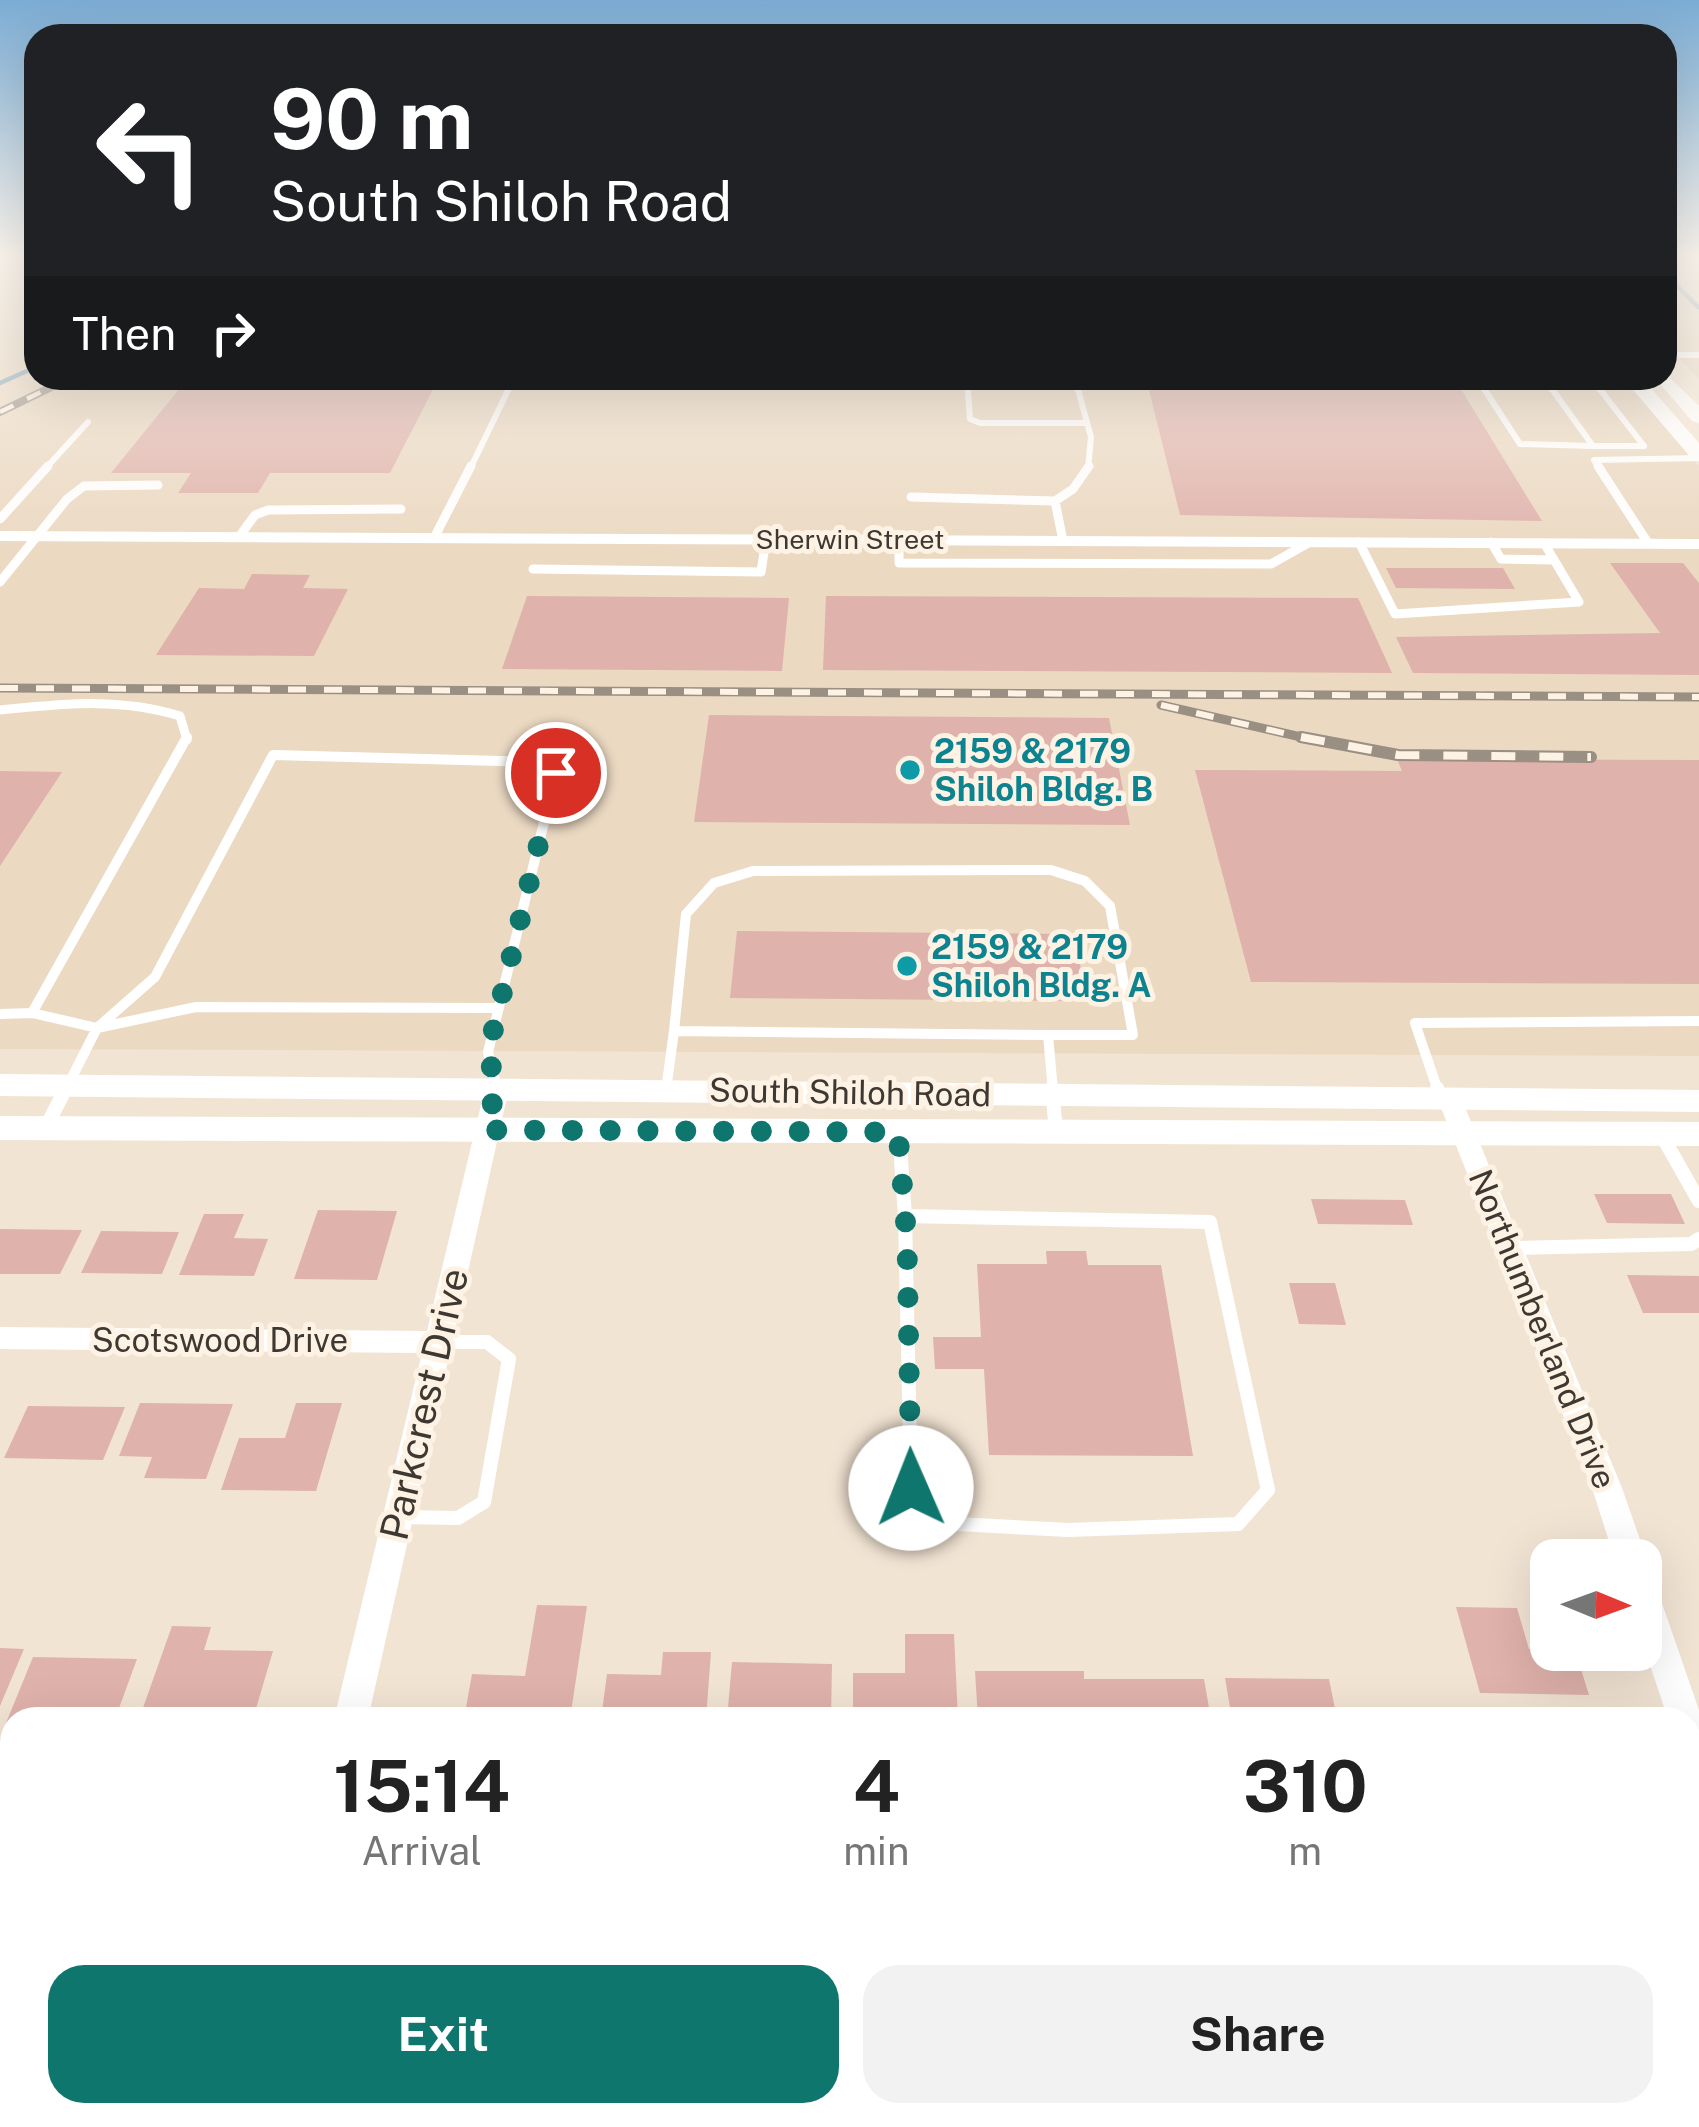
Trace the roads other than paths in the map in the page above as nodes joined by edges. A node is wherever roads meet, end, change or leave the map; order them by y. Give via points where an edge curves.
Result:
1 (509, 390) edge
2 (969, 390) edge
3 (1078, 390) edge
4 (1485, 390) edge
5 (1553, 390) edge
6 (1600, 390) edge
7 (1642, 390) edge
8 (1675, 390) edge
9 (1699, 417) edge
10 (88, 422) dead end
11 (1086, 423) junction
12 (1593, 446) junction
13 (1699, 456) edge
14 (158, 485) dead end
15 (911, 497) dead end
16 (1054, 501) junction
17 (401, 509) dead end
18 (1, 518) edge
19 (0, 536) edge
20 (38, 536) junction
21 (239, 537) junction
22 (434, 538) junction
23 (766, 539) junction
24 (899, 540) junction
25 (1064, 541) junction
26 (1310, 542) junction
27 (1359, 542) junction
28 (1491, 542) junction
29 (1544, 543) junction
30 (1648, 543) junction
31 (1696, 548) edge
32 (1554, 560) junction
33 (533, 569) dead end
34 (0, 581) edge
35 (0, 710) edge
36 (499, 1007) junction
37 (32, 1013) junction
38 (0, 1014) edge
39 (1699, 1021) edge
40 (98, 1028) junction
41 (674, 1031) junction
42 (1048, 1034) junction
43 (0, 1085) edge
44 (67, 1085) junction
45 (496, 1088) junction
46 (666, 1090) junction
47 (1051, 1094) junction
48 (1446, 1100) junction
49 (1699, 1101) edge
50 (0, 1128) edge
51 (45, 1128) junction
52 (486, 1130) junction
53 (898, 1132) junction
54 (1056, 1133) junction
55 (1464, 1134) junction
56 (1661, 1134) junction
57 (1699, 1134) edge
58 (1699, 1201) edge
59 (905, 1216) junction
60 (1699, 1239) edge
61 (1510, 1248) junction
62 (0, 1338) edge
63 (440, 1342) junction
64 (398, 1517) junction
65 (1623, 1539) edge
66 (1662, 1651) edge
67 (354, 1707) edge
68 (1681, 1707) edge

1 - 22 lane
2 - 11 lane via 970,418 980,423
3 - 11 lane
4 - 12 lane via 1520,444
5 - 12 lane
6 - 12 lane via 1644,446
7 - 13 main road
8 - 9 main road
10 - 18 lane
11 - 16 lane via 1095,458 1083,484
13 - 30 lane via 1594,460
14 - 20 lane via 84,486
15 - 16 lane
16 - 25 lane
17 - 21 lane via 268,509
19 - 20 street, Sherwin Street
20 - 21 street, Sherwin Street
20 - 34 lane
21 - 22 street, Sherwin Street
22 - 23 street, Sherwin Street
23 - 24 street, Sherwin Street
23 - 33 lane via 760,572
24 - 25 street, Sherwin Street
24 - 26 lane via 898,563 1270,564
25 - 26 street, Sherwin Street
26 - 27 street, Sherwin Street
27 - 28 street, Sherwin Street
27 - 32 lane via 1395,614 1580,602
28 - 29 street, Sherwin Street
28 - 32 lane via 1501,560
29 - 30 street, Sherwin Street
29 - 32 lane
30 - 31 street, Sherwin Street
35 - 37 lane via 154,706 180,716 188,729
36 - 40 lane via 196,1007
36 - 40 lane via 552,767 273,755 155,977
36 - 45 lane via 488,1052
37 - 38 lane
37 - 40 lane
39 - 48 lane via 1415,1023
40 - 44 lane
41 - 42 lane
41 - 42 lane via 686,914 714,883 753,871 1051,870 1084,881 1110,906 1133,1036
41 - 46 lane
42 - 47 lane
43 - 44 main road, South Shiloh Road
44 - 45 main road, South Shiloh Road
44 - 51 lane
45 - 46 main road, South Shiloh Road
45 - 52 street, Parkcrest Drive
46 - 47 main road, South Shiloh Road
47 - 48 main road, South Shiloh Road
47 - 54 lane
48 - 49 main road, South Shiloh Road
48 - 55 street, Northumberland Drive
50 - 51 main road, South Shiloh Road
51 - 52 main road, South Shiloh Road
52 - 53 main road, South Shiloh Road
52 - 63 street, Parkcrest Drive
53 - 54 main road, South Shiloh Road
53 - 59 lane
54 - 55 main road, South Shiloh Road
55 - 56 main road, South Shiloh Road
55 - 61 street, Northumberland Drive
56 - 57 main road, South Shiloh Road
56 - 58 lane
59 - 59 lane via 911,1488 938,1523 1068,1530 1238,1524 1268,1490 1210,1222
60 - 61 lane
61 - 65 street, Northumberland Drive
62 - 63 street, Scotswood Drive
63 - 64 street, Parkcrest Drive
63 - 64 lane via 489,1341 508,1359 484,1502 462,1517
64 - 67 street, Parkcrest Drive
66 - 68 street

